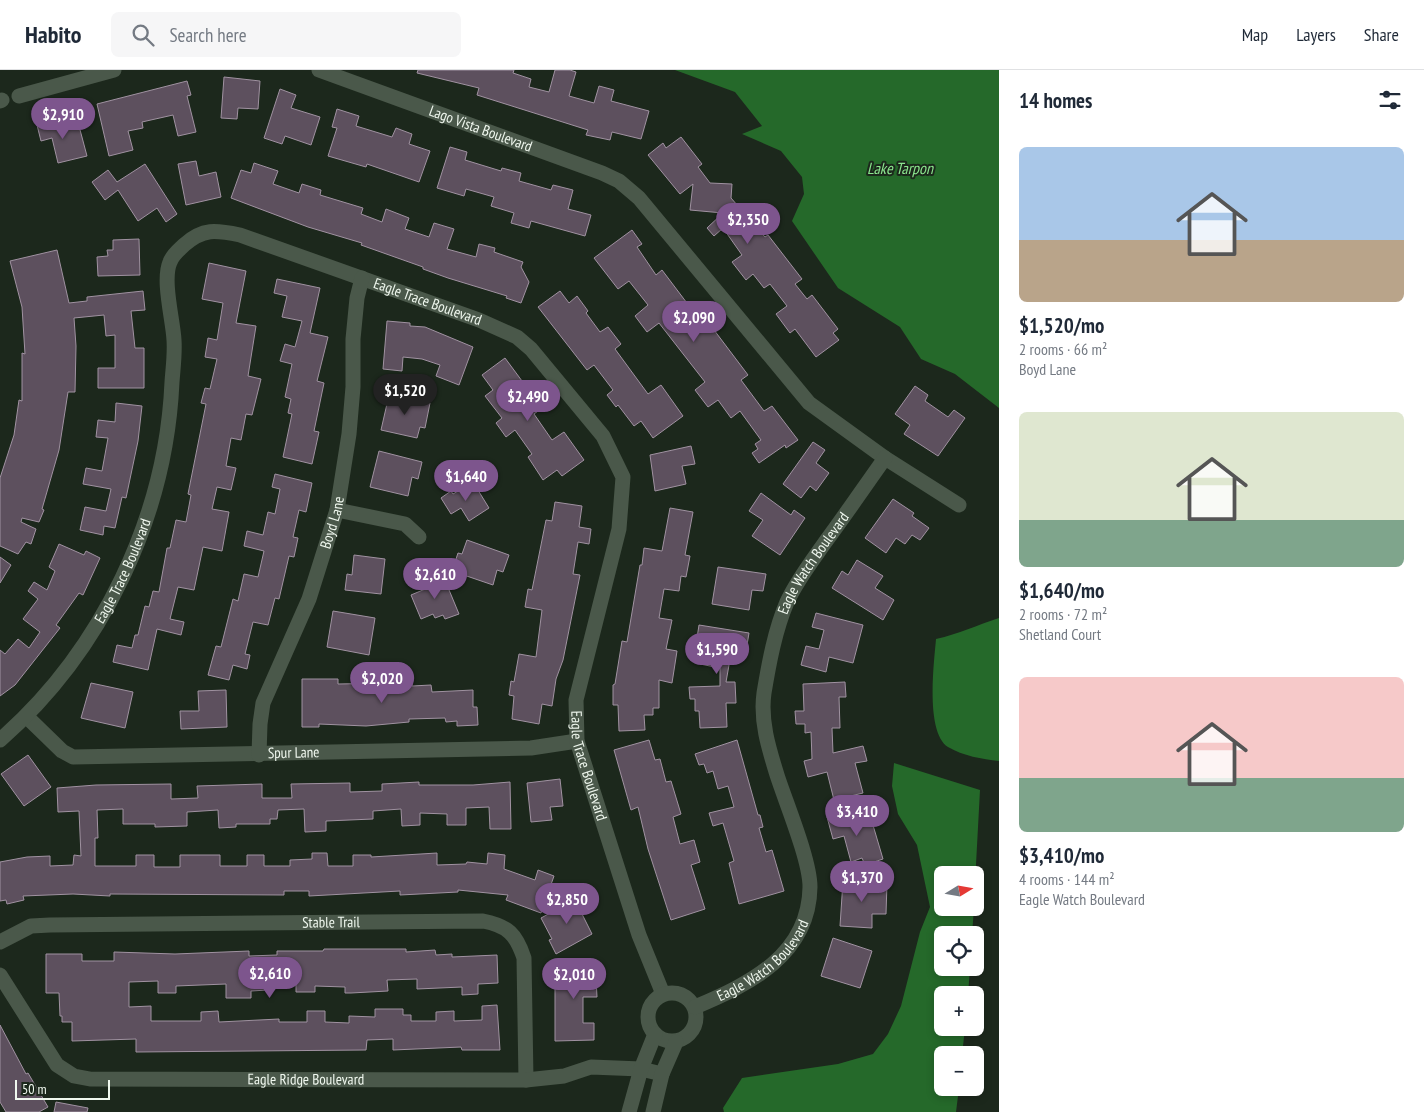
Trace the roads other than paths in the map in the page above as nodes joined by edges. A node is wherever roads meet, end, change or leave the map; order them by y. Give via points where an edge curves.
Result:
1 (114, 70) edge
2 (319, 70) edge
3 (19, 96) dead end
4 (362, 278) junction
5 (885, 458) junction
6 (959, 505) dead end
7 (337, 510) junction
8 (419, 537) dead end
9 (27, 717) junction
10 (0, 740) edge
11 (577, 741) junction
12 (259, 755) junction
13 (0, 942) edge
14 (0, 975) edge
15 (664, 994) junction
16 (695, 1008) junction
17 (654, 1034) junction
18 (676, 1042) junction
19 (641, 1069) junction
20 (662, 1074) junction
21 (526, 1080) junction
22 (629, 1112) edge
23 (653, 1112) edge

1 - 3 street
2 - 5 street, Lago Vista Boulevard via 619,181 639,198 809,403
4 - 7 street, Boyd Lane via 354,330 349,434
4 - 9 street, Eagle Trace Boulevard via 225,232 196,235 173,255 167,270 174,342 171,412 163,467 132,556 103,616
4 - 11 street, Eagle Trace Boulevard via 517,337 603,436 614,456 623,477 624,492 619,528 576,700
5 - 6 street
5 - 16 street, Eagle Watch Boulevard via 801,576 788,600 779,624 764,695 763,723 806,864 810,886 806,914 796,939 778,960 755,977
7 - 8 street via 405,524
7 - 12 street, Boyd Lane via 309,599 263,703
9 - 10 street, Eagle Trace Boulevard
9 - 12 street, Spur Lane via 62,751 74,757
11 - 12 street, Spur Lane via 532,748
11 - 15 street, Eagle Trace Boulevard via 639,935
13 - 21 street, Stable Trail via 31,926 50,925 473,921 502,925 518,940 524,958
14 - 21 street, Eagle Ridge Boulevard via 58,1065 74,1076 90,1080
15 - 16 street via 678,993 691,1001
15 - 17 street via 648,1012
16 - 18 street via 694,1029
17 - 18 street
17 - 19 street
18 - 20 street
19 - 20 street, Eagle Ridge Boulevard
19 - 21 street, Eagle Ridge Boulevard via 591,1067 564,1076
19 - 22 street
20 - 23 street

